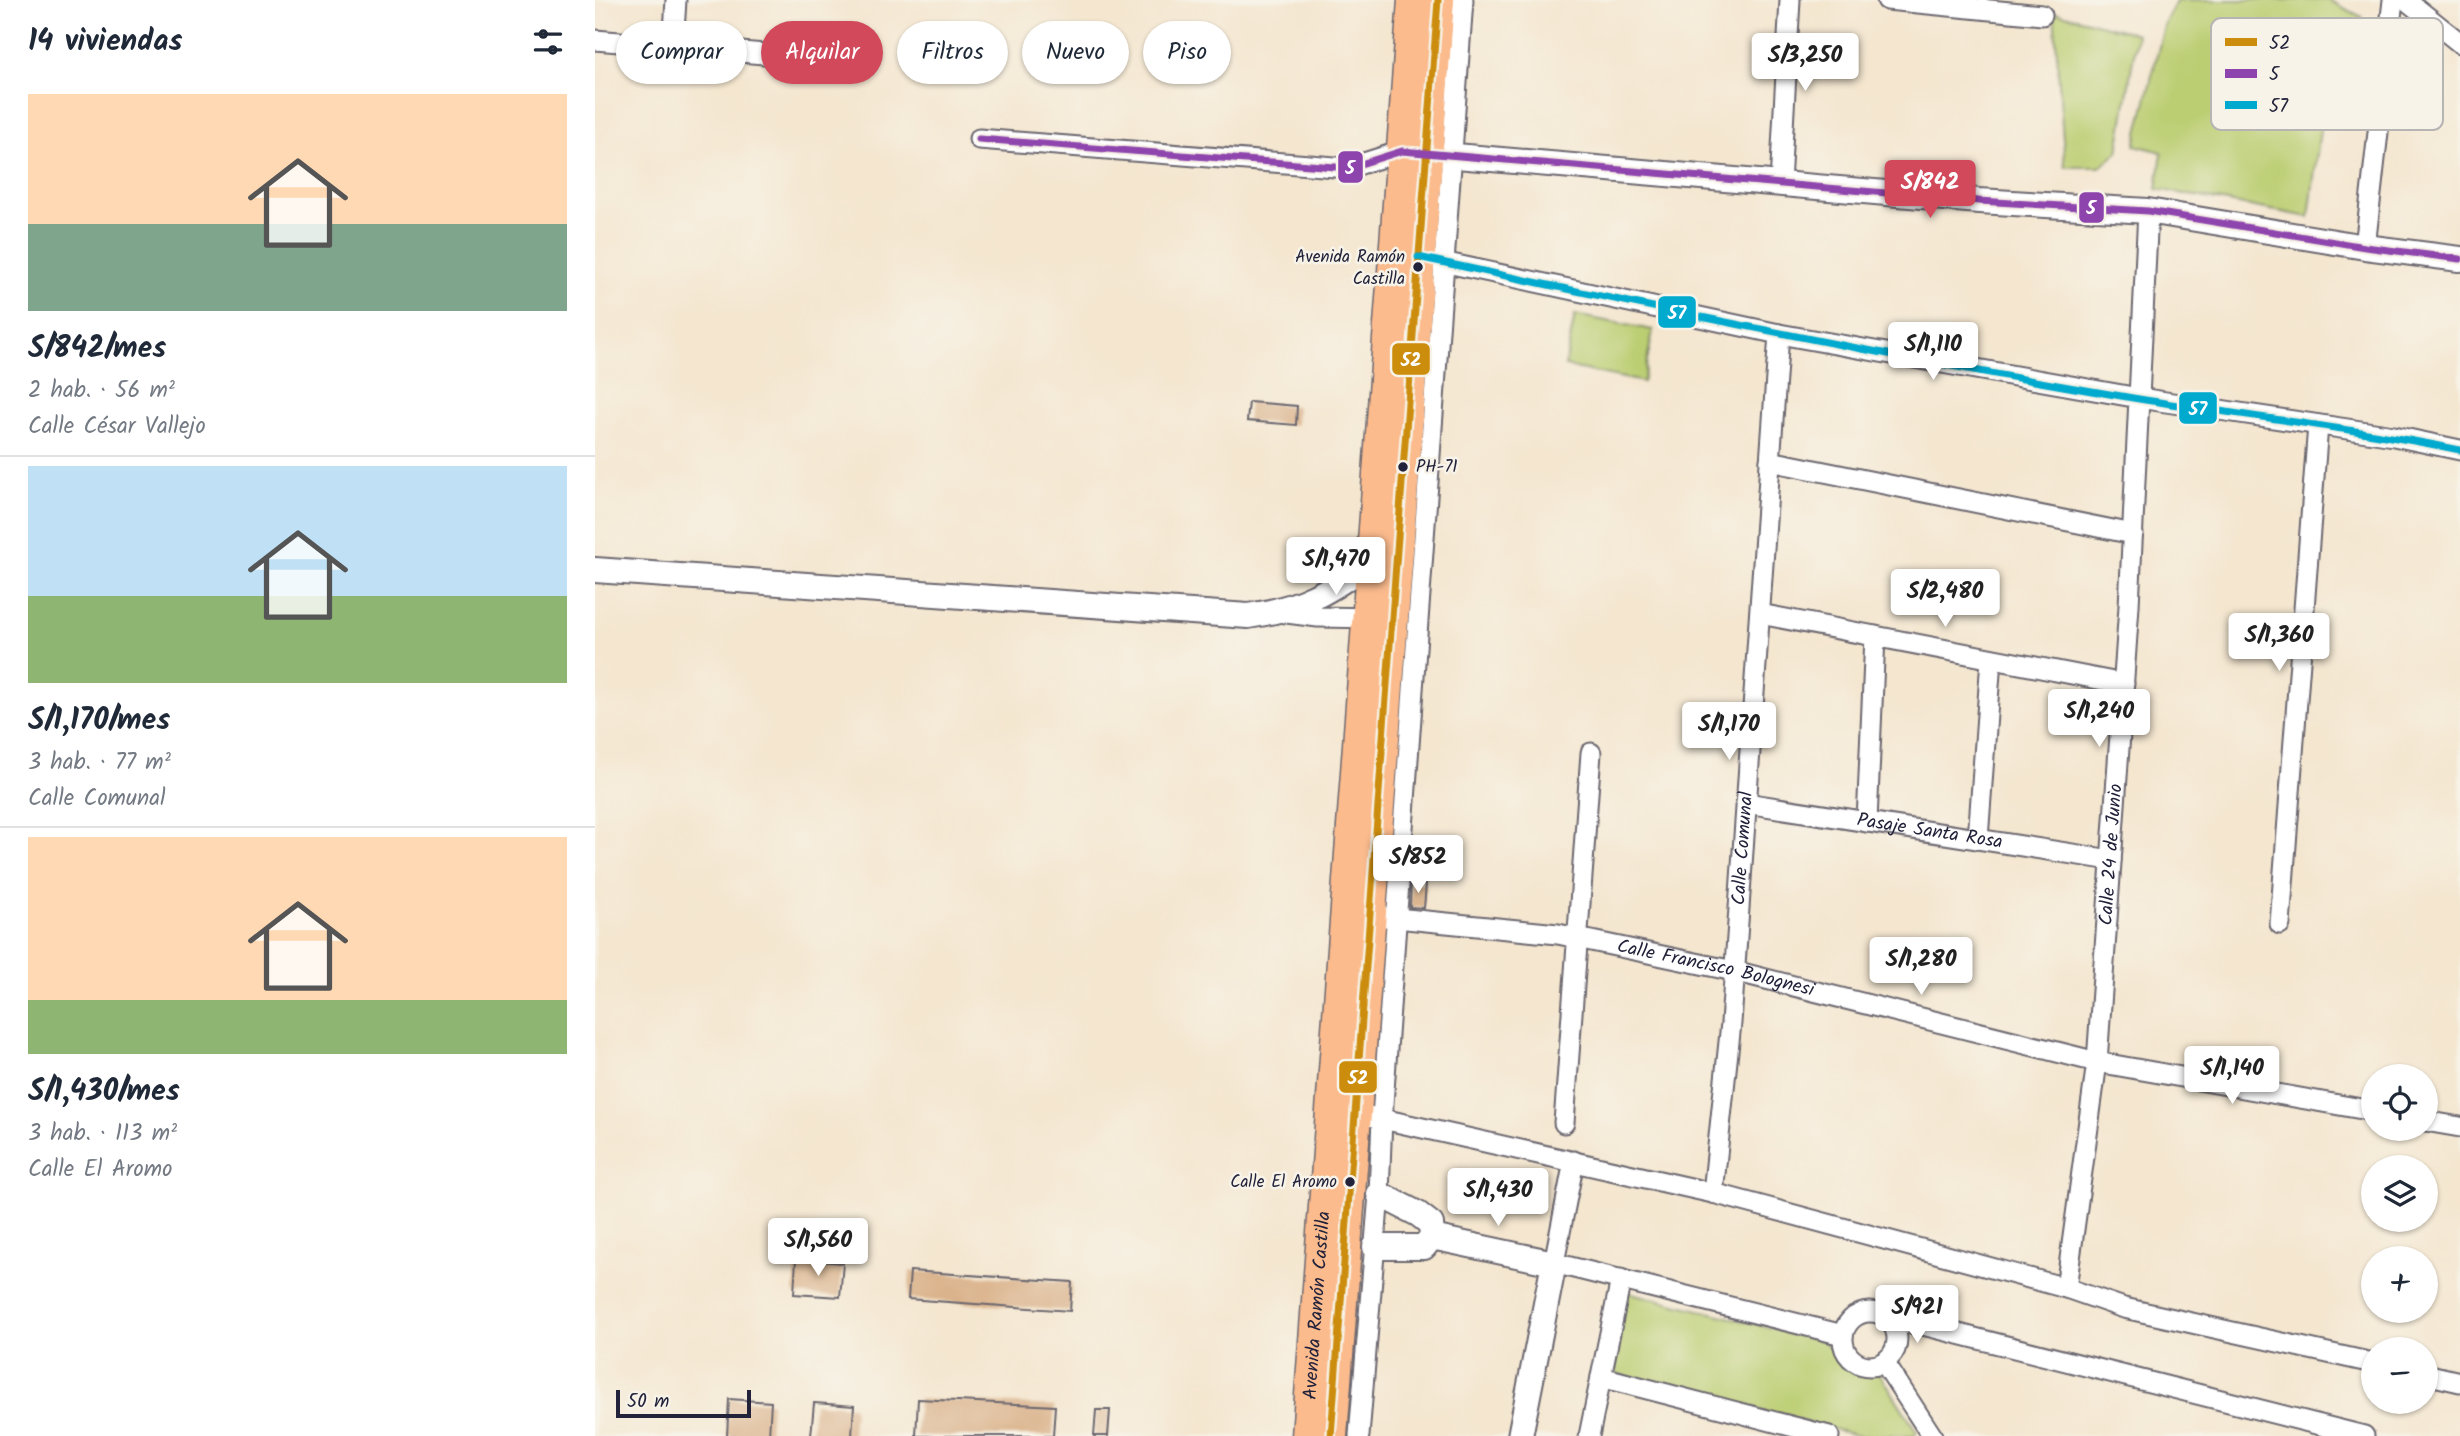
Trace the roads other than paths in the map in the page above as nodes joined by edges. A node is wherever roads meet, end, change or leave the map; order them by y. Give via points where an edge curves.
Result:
1 (676, 0) edge
2 (1414, 0) edge
3 (1438, 0) edge
4 (1463, 0) edge
5 (1790, 0) edge
6 (1887, 0) edge
7 (2393, 0) edge
8 (2406, 0) edge
9 (2042, 15) dead end
10 (2391, 18) edge
11 (2429, 18) edge
12 (675, 21) edge
13 (2443, 29) edge
14 (595, 40) edge
15 (616, 42) edge
16 (2460, 43) edge
17 (2378, 130) edge
18 (979, 139) dead end
19 (1427, 153) junction
20 (1780, 184) junction
21 (2148, 211) junction
22 (2365, 247) junction
23 (2460, 258) edge
24 (1431, 260) junction
25 (1779, 334) junction
26 (2139, 398) junction
27 (2318, 425) junction
28 (2460, 450) edge
29 (1770, 461) junction
30 (1415, 478) junction
31 (2133, 534) junction
32 (1372, 559) junction
33 (595, 570) edge
34 (1279, 612) junction
35 (1759, 614) junction
36 (1379, 618) junction
37 (1875, 636) junction
38 (1991, 659) junction
39 (2124, 684) junction
40 (1397, 718) junction
41 (1591, 753) dead end
42 (1746, 803) junction
43 (1867, 822) junction
44 (1978, 839) junction
45 (2111, 860) junction
46 (1382, 917) junction
47 (2280, 924) dead end
48 (1576, 938) junction
49 (1734, 971) junction
50 (2098, 1062) junction
51 (2361, 1109) edge
52 (1368, 1116) junction
53 (1564, 1123) dead end
54 (2438, 1123) edge
55 (2460, 1127) edge
56 (1574, 1161) junction
57 (1713, 1193) junction
58 (1379, 1194) junction
59 (1432, 1237) junction
60 (1360, 1247) junction
61 (1554, 1263) junction
62 (1621, 1279) junction
63 (2066, 1288) junction
64 (1893, 1325) junction
65 (1843, 1335) junction
66 (2361, 1360) edge
67 (1884, 1362) junction
68 (1601, 1377) junction
69 (2438, 1377) edge
70 (2460, 1381) edge
71 (1308, 1436) edge
72 (1331, 1436) edge
73 (1359, 1436) edge
74 (1520, 1436) edge
75 (1590, 1436) edge
76 (1829, 1436) edge
77 (1932, 1436) edge
78 (2364, 1436) edge

1 - 12 street
2 - 19 highway, Avenida Ramón Castilla
3 - 19 highway, Avenida Ramón Castilla
4 - 19 street
5 - 20 street
6 - 9 street
7 - 10 street
8 - 11 street
13 - 16 street
14 - 15 street
17 - 22 street
18 - 19 street via 1348,168
19 - 20 street
19 - 24 highway, Avenida Ramón Castilla
19 - 32 highway, Avenida Ramón Castilla
20 - 21 street
21 - 22 street
21 - 26 street, Calle 24 de Junio
22 - 23 street
24 - 25 street
24 - 30 highway, Avenida Ramón Castilla
25 - 26 street
25 - 29 street, Calle Comunal
26 - 27 street
26 - 31 street, Calle 24 de Junio
27 - 28 street
27 - 47 street
29 - 31 street
29 - 35 street, Calle Comunal
30 - 36 highway, Avenida Ramón Castilla
30 - 40 street
31 - 39 street, Calle 24 de Junio
32 - 34 street via 1319,596
32 - 36 highway, Avenida Ramón Castilla
33 - 34 street via 1248,616
34 - 36 street
35 - 37 street
35 - 42 street, Calle Comunal
36 - 40 highway, Avenida Ramón Castilla
36 - 71 highway, Avenida Ramón Castilla
37 - 38 street
37 - 43 street
38 - 39 street
38 - 44 street
39 - 45 street, Calle 24 de Junio
40 - 46 highway, Avenida Ramón Castilla
41 - 48 street
42 - 43 street, Pasaje Santa Rosa
42 - 49 street, Calle Comunal
43 - 44 street, Pasaje Santa Rosa
44 - 45 street, Pasaje Santa Rosa
45 - 50 street, Calle 24 de Junio
46 - 48 street, Calle Francisco Bolognesi
46 - 52 highway, Avenida Ramón Castilla
48 - 49 street, Calle Francisco Bolognesi
48 - 53 street
49 - 50 street, Calle Francisco Bolognesi
49 - 57 street, Calle Comunal
50 - 51 street, Calle Francisco Bolognesi
50 - 63 street, Calle 24 de Junio
52 - 56 street
52 - 58 street
52 - 60 highway, Avenida Ramón Castilla
54 - 55 street
56 - 57 street
56 - 61 street
57 - 63 street
58 - 59 street via 1431,1224
58 - 60 street
59 - 60 street via 1424,1247
59 - 61 street
60 - 72 highway, Avenida Ramón Castilla
60 - 73 street
61 - 62 street
61 - 74 street
62 - 65 street
62 - 68 street
63 - 66 street via 2124,1308
64 - 65 street via 1881,1314 1864,1312 1850,1320
64 - 67 street via 1897,1341
64 - 78 street via 1915,1323
65 - 67 street via 1846,1352 1859,1364
67 - 77 street
68 - 75 street
68 - 76 street
69 - 70 street

